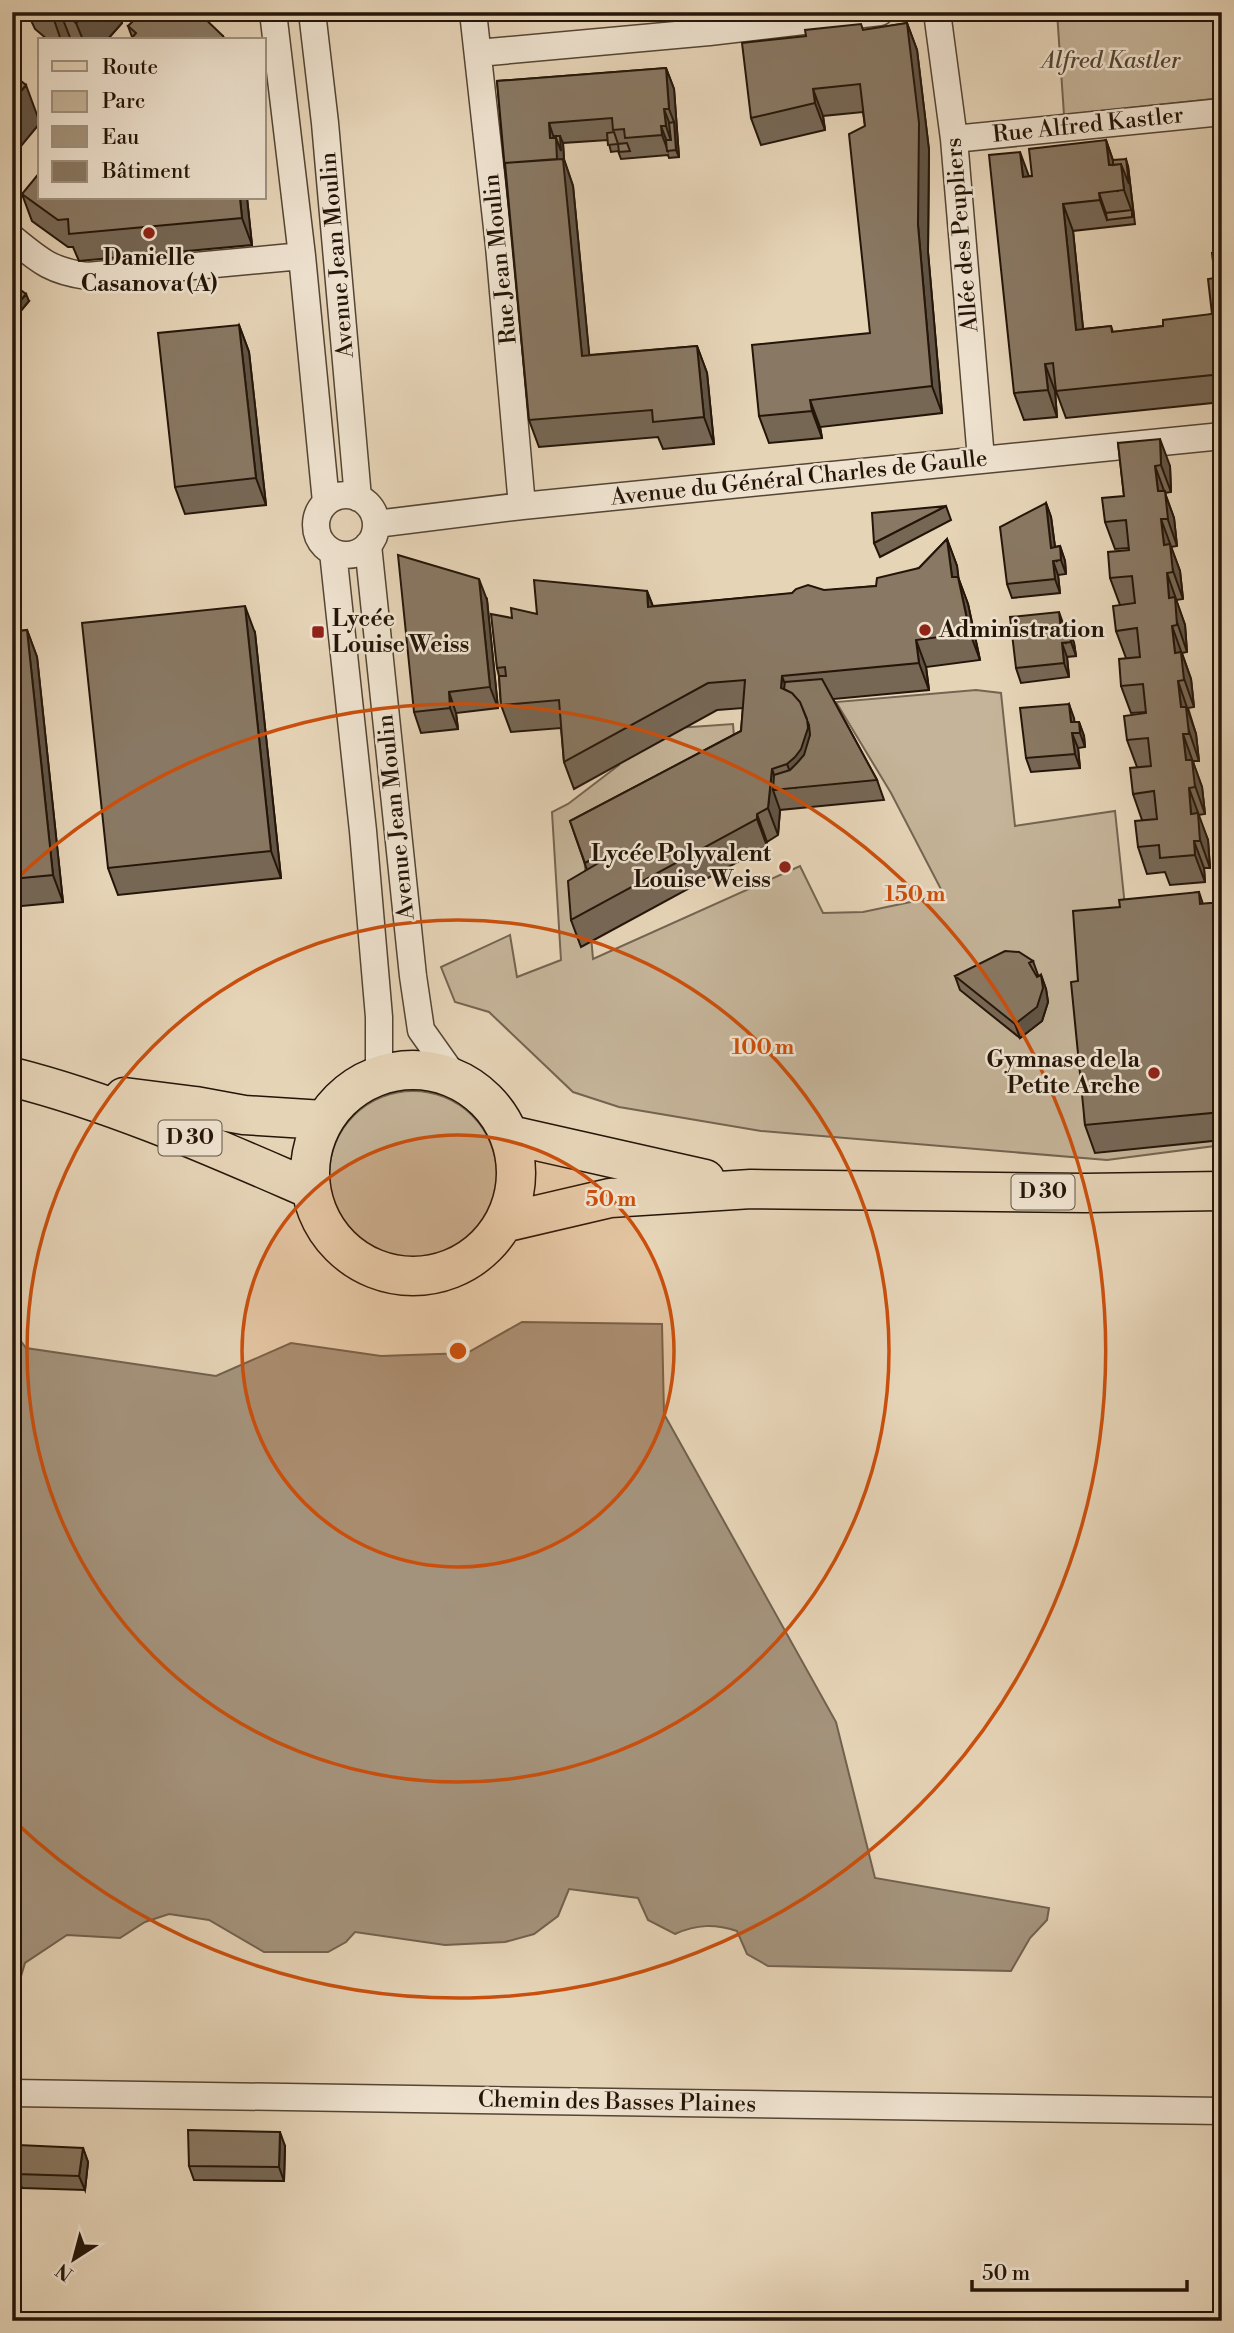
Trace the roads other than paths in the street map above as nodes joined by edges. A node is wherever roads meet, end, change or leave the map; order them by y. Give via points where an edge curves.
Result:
1 (273, 12) edge
2 (312, 12) edge
3 (474, 12) edge
4 (880, 12) edge
5 (937, 12) edge
6 (478, 53) junction
7 (1222, 112) edge
8 (954, 139) junction
9 (12, 238) edge
10 (302, 256) junction
11 (1222, 436) edge
12 (981, 459) junction
13 (358, 498) junction
14 (326, 502) junction
15 (522, 506) junction
16 (372, 535) junction
17 (333, 552) junction
18 (379, 1074) junction
19 (12, 1077) edge
20 (456, 1077) junction
21 (67, 1091) junction
22 (323, 1120) junction
23 (510, 1135) junction
24 (310, 1189) junction
25 (751, 1189) junction
26 (1222, 1191) edge
27 (503, 1223) junction
28 (12, 2093) edge
29 (1222, 2111) edge

1 - 10 street, Avenue Jean Moulin
2 - 13 street, Avenue Jean Moulin
3 - 6 street, Rue Jean Moulin
4 - 6 street
5 - 8 street, Allée des Peupliers
6 - 15 street, Rue Jean Moulin
7 - 8 street, Rue Alfred Kastler
8 - 12 street, Allée des Peupliers
9 - 10 street via 42,262 64,273 87,276
10 - 14 street, Avenue Jean Moulin
11 - 12 street, Avenue du Général Charles de Gaulle
12 - 15 street, Avenue du Général Charles de Gaulle
13 - 14 street via 342,495
13 - 16 street via 371,508
14 - 17 street via 316,528
15 - 16 street, Avenue du Général Charles de Gaulle
16 - 17 street, Avenue du Général Charles de Gaulle via 352,555
16 - 20 street, Avenue Jean Moulin via 421,1030
17 - 18 street, Avenue Jean Moulin via 363,831 379,1017
18 - 20 main road via 417,1069
18 - 22 main road via 347,1092
19 - 21 main road, D 30
20 - 23 main road via 488,1101
21 - 22 main road, D 30 via 244,1115
21 - 24 main road, D 30
22 - 24 main road via 310,1155
23 - 25 main road, D 30
23 - 27 main road via 517,1175 511,1209
24 - 27 main road via 321,1221 342,1249 370,1268 403,1277 438,1274 469,1261 495,1238
25 - 26 main road, D 30
25 - 27 main road, D 30 via 610,1198
28 - 29 street, Chemin des Basses Plaines

